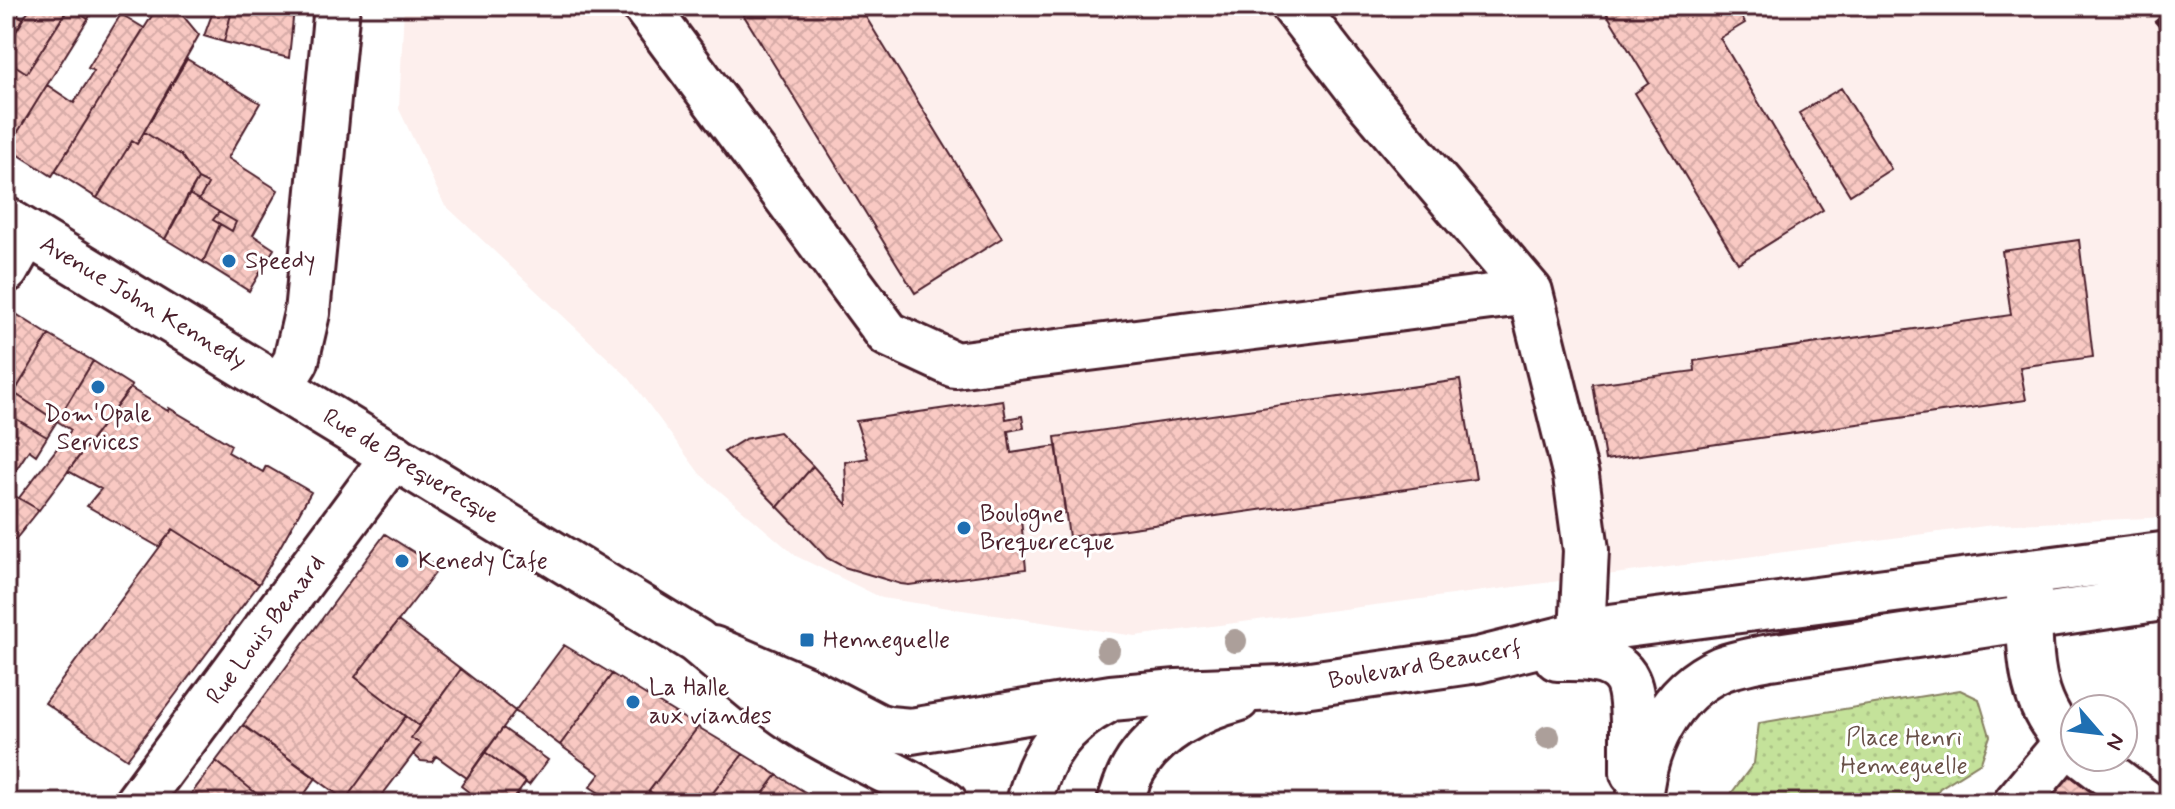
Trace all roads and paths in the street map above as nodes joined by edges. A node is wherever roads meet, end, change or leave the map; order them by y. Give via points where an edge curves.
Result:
1 (337, 6) edge
2 (645, 6) edge
3 (1294, 6) edge
4 (17, 227) edge
5 (6, 270) edge
6 (1530, 292) junction
7 (280, 387) junction
8 (394, 456) junction
9 (2169, 554) edge
10 (2029, 573) junction
11 (2169, 597) edge
12 (2029, 619) junction
13 (696, 641) junction
14 (1583, 646) junction
15 (1282, 688) junction
16 (1111, 698) junction
17 (2059, 730) edge
18 (2059, 764) edge
19 (2107, 773) edge
20 (137, 803) edge
21 (945, 803) edge
22 (1029, 803) edge
23 (1120, 803) edge
24 (1637, 803) edge
25 (2016, 803) edge
26 (2146, 803) edge

1 - 7 street via 307,313 296,361
2 - 6 street via 888,334 955,365
3 - 6 street
4 - 5 street
4 - 7 street, Avenue John Kennedy
6 - 14 street via 1576,476 1586,550
7 - 8 street, Rue de Brequerecque
8 - 13 street, Rue de Brequerecque
8 - 20 street, Rue Louis Benard
9 - 10 street
10 - 12 street
10 - 14 street via 1610,627
11 - 12 street
12 - 17 street via 2035,685 2046,715
12 - 24 street via 1770,657 1722,669 1688,690 1662,723 1646,759
13 - 16 street, Boulevard Beaucerf via 888,729 927,729
13 - 21 street, Rue de Brequerecque via 802,725
14 - 15 street, Boulevard Beaucerf
14 - 24 street via 1596,660 1615,667 1632,689
15 - 16 street, Boulevard Beaucerf
15 - 23 street via 1229,701 1171,729 1141,756
16 - 22 street via 1089,710 1056,741
18 - 25 street
19 - 26 street

